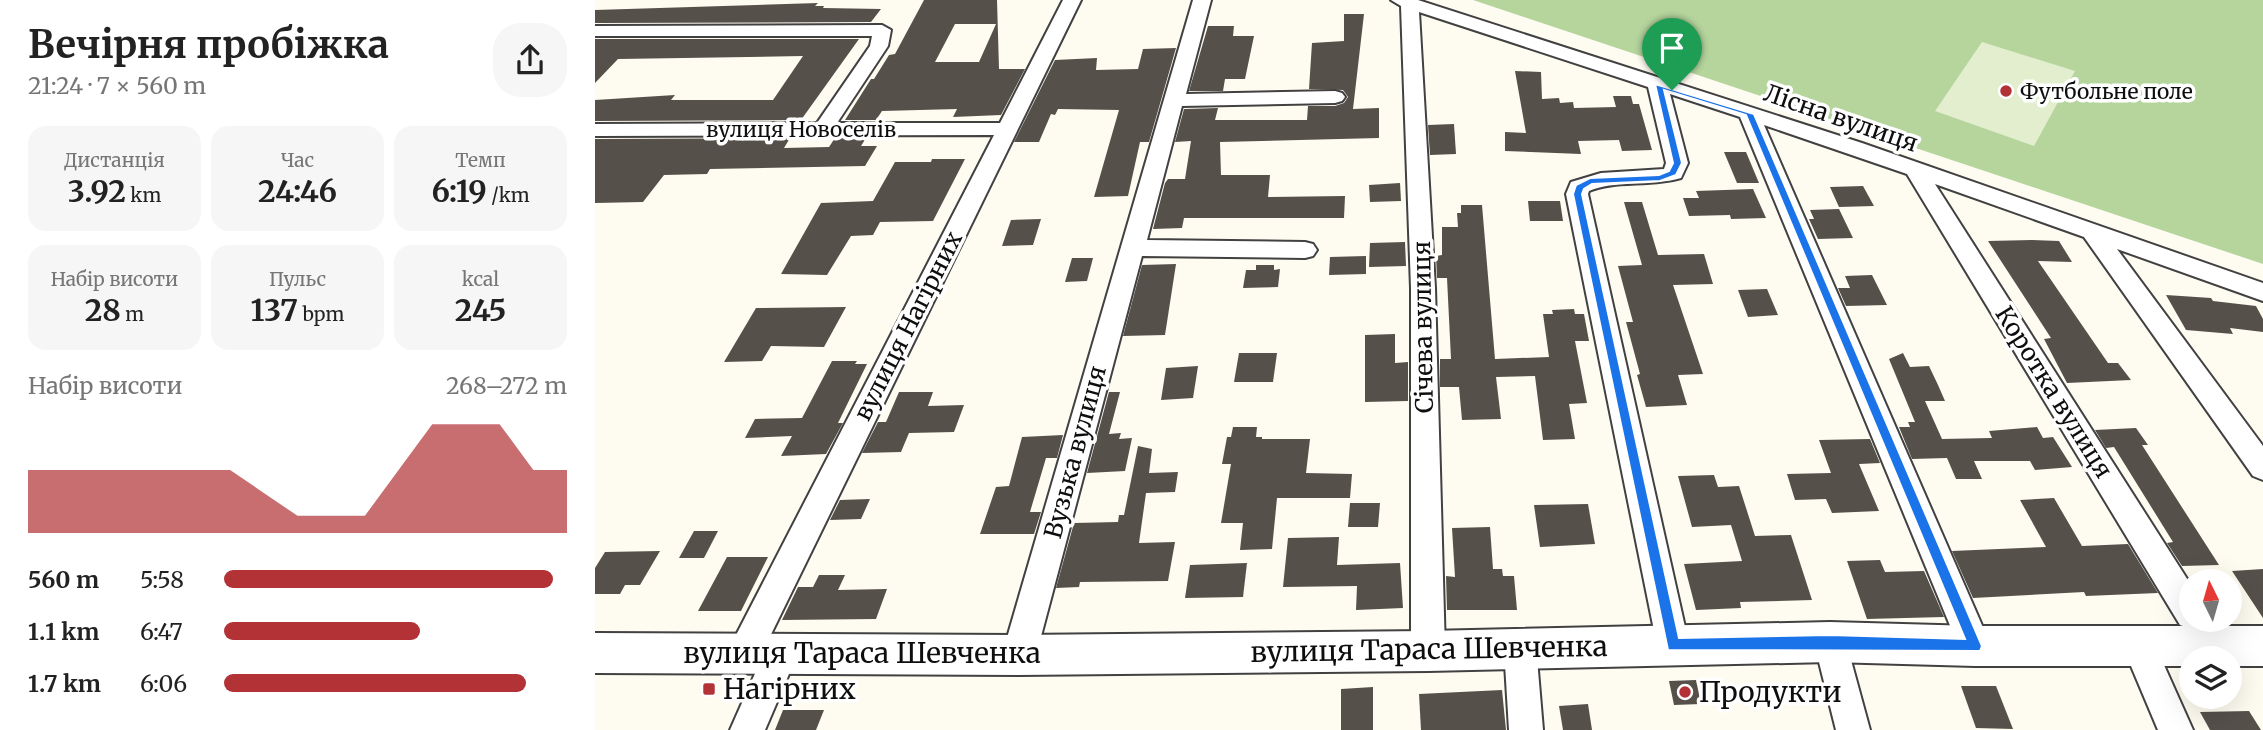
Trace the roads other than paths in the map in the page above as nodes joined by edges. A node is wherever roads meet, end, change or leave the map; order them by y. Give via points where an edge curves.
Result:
1 (1072, 0) edge
2 (1202, 0) edge
3 (1405, 2) edge
4 (595, 31) edge
5 (1658, 86) junction
6 (1335, 97) dead end
7 (1174, 100) junction
8 (1749, 114) junction
9 (823, 128) junction
10 (595, 130) edge
11 (1007, 130) junction
12 (1916, 171) junction
13 (2093, 233) junction
14 (1131, 248) junction
15 (1305, 250) dead end
16 (2263, 292) edge
17 (2263, 468) edge
18 (2179, 593) edge
19 (2185, 632) edge
20 (2217, 632) edge
21 (1830, 642) junction
22 (1673, 645) junction
23 (1520, 646) junction
24 (1975, 646) junction
25 (2263, 646) edge
26 (2139, 647) junction
27 (763, 652) junction
28 (1428, 652) junction
29 (595, 653) edge
30 (1019, 655) junction
31 (747, 730) edge
32 (1526, 730) edge
33 (1853, 730) edge
34 (2176, 730) edge

1 - 11 street, вулиця Нагірних
2 - 7 street, Вузька вулиця
3 - 5 street, Лісна вулиця
3 - 28 street, Січева вулиця via 1423,288
4 - 9 street via 882,30 879,46
5 - 8 street, Лісна вулиця
5 - 22 street via 1678,163 1673,173 1660,178 1590,181 1579,187 1577,194
6 - 7 street
7 - 14 street, Вузька вулиця
8 - 12 street, Лісна вулиця
8 - 24 street
9 - 10 street, вулиця Новоселів
9 - 11 street, вулиця Новоселів
11 - 27 street, вулиця Нагірних
12 - 13 street, Лісна вулиця
12 - 18 street, Коротка вулиця
13 - 16 street, Лісна вулиця
13 - 17 street
14 - 15 street
14 - 30 street, Вузька вулиця
19 - 26 street, вулиця Тараса Шевченка
20 - 25 street, вулиця Тараса Шевченка
21 - 22 street, вулиця Тараса Шевченка
21 - 24 street, вулиця Тараса Шевченка
21 - 33 street
22 - 23 street, вулиця Тараса Шевченка
23 - 28 street, вулиця Тараса Шевченка
23 - 32 street
24 - 26 street, вулиця Тараса Шевченка
26 - 34 street
27 - 29 street, вулиця Тараса Шевченка
27 - 30 street, вулиця Тараса Шевченка
27 - 31 street, вулиця Нагірних
28 - 30 street, вулиця Тараса Шевченка

